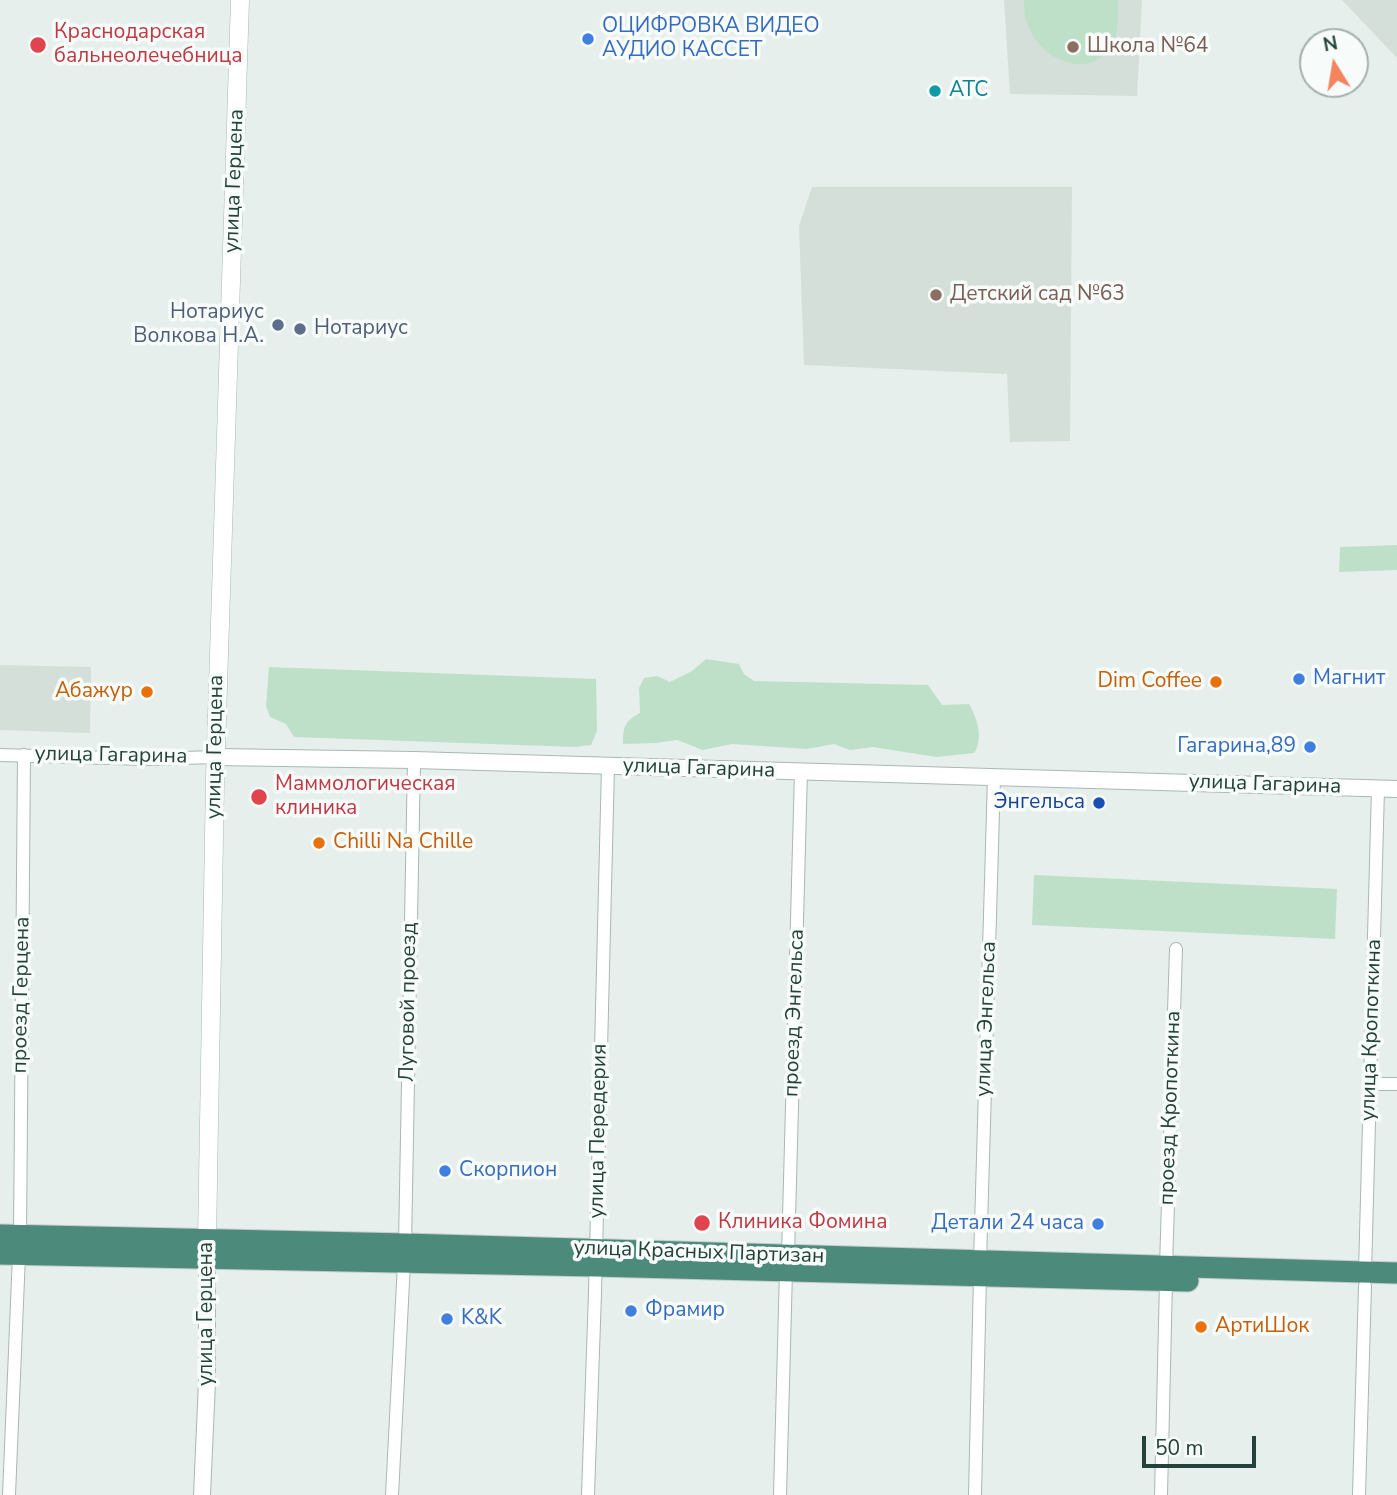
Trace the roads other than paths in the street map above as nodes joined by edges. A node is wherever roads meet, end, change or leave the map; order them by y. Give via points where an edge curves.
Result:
1 (240, 0) edge
2 (0, 755) edge
3 (24, 755) junction
4 (216, 757) junction
5 (414, 760) junction
6 (608, 766) junction
7 (801, 771) junction
8 (994, 777) junction
9 (1378, 788) junction
10 (1397, 789) edge
11 (1176, 949) dead end
12 (1370, 1084) junction
13 (1397, 1084) edge
14 (10, 1245) edge
15 (207, 1249) junction
16 (405, 1253) junction
17 (596, 1258) junction
18 (787, 1263) junction
19 (980, 1268) junction
20 (1166, 1273) junction
21 (1397, 1273) edge
22 (1365, 1279) junction
23 (1397, 1287) edge
24 (9, 1495) edge
25 (202, 1495) edge
26 (391, 1495) edge
27 (588, 1495) edge
28 (780, 1495) edge
29 (975, 1495) edge
30 (1161, 1495) edge
31 (1359, 1495) edge

1 - 4 main road, улица Герцена
2 - 3 street, улица Гагарина
3 - 4 street, улица Гагарина
3 - 14 street, проезд Герцена
4 - 5 street, улица Гагарина
4 - 15 main road, улица Герцена
5 - 6 street, улица Гагарина
5 - 16 street, Луговой проезд
6 - 7 street, улица Гагарина
6 - 17 street, улица Передерия
7 - 8 street, улица Гагарина
7 - 18 street, проезд Энгельса
8 - 9 street, улица Гагарина
8 - 19 street, улица Энгельса
9 - 10 street, улица Гагарина
9 - 12 street, улица Кропоткина
11 - 20 street, проезд Кропоткина
12 - 13 street
12 - 22 street, улица Кропоткина
14 - 15 highway, улица Красных Партизан
14 - 24 street, проезд Герцена
15 - 16 highway, улица Красных Партизан
15 - 25 street, улица Герцена
16 - 17 highway, улица Красных Партизан
16 - 26 street, Луговой проезд
17 - 18 highway, улица Красных Партизан
17 - 27 street, улица Передерия
18 - 19 highway, улица Красных Партизан
18 - 28 street, проезд Энгельса
19 - 20 highway, улица Красных Партизан
19 - 29 street, улица Энгельса
20 - 22 highway, улица Красных Партизан
20 - 30 street, проезд Кропоткина
21 - 22 highway, улица Красных Партизан
22 - 23 highway, улица Красных Партизан
22 - 31 street, улица Кропоткина

